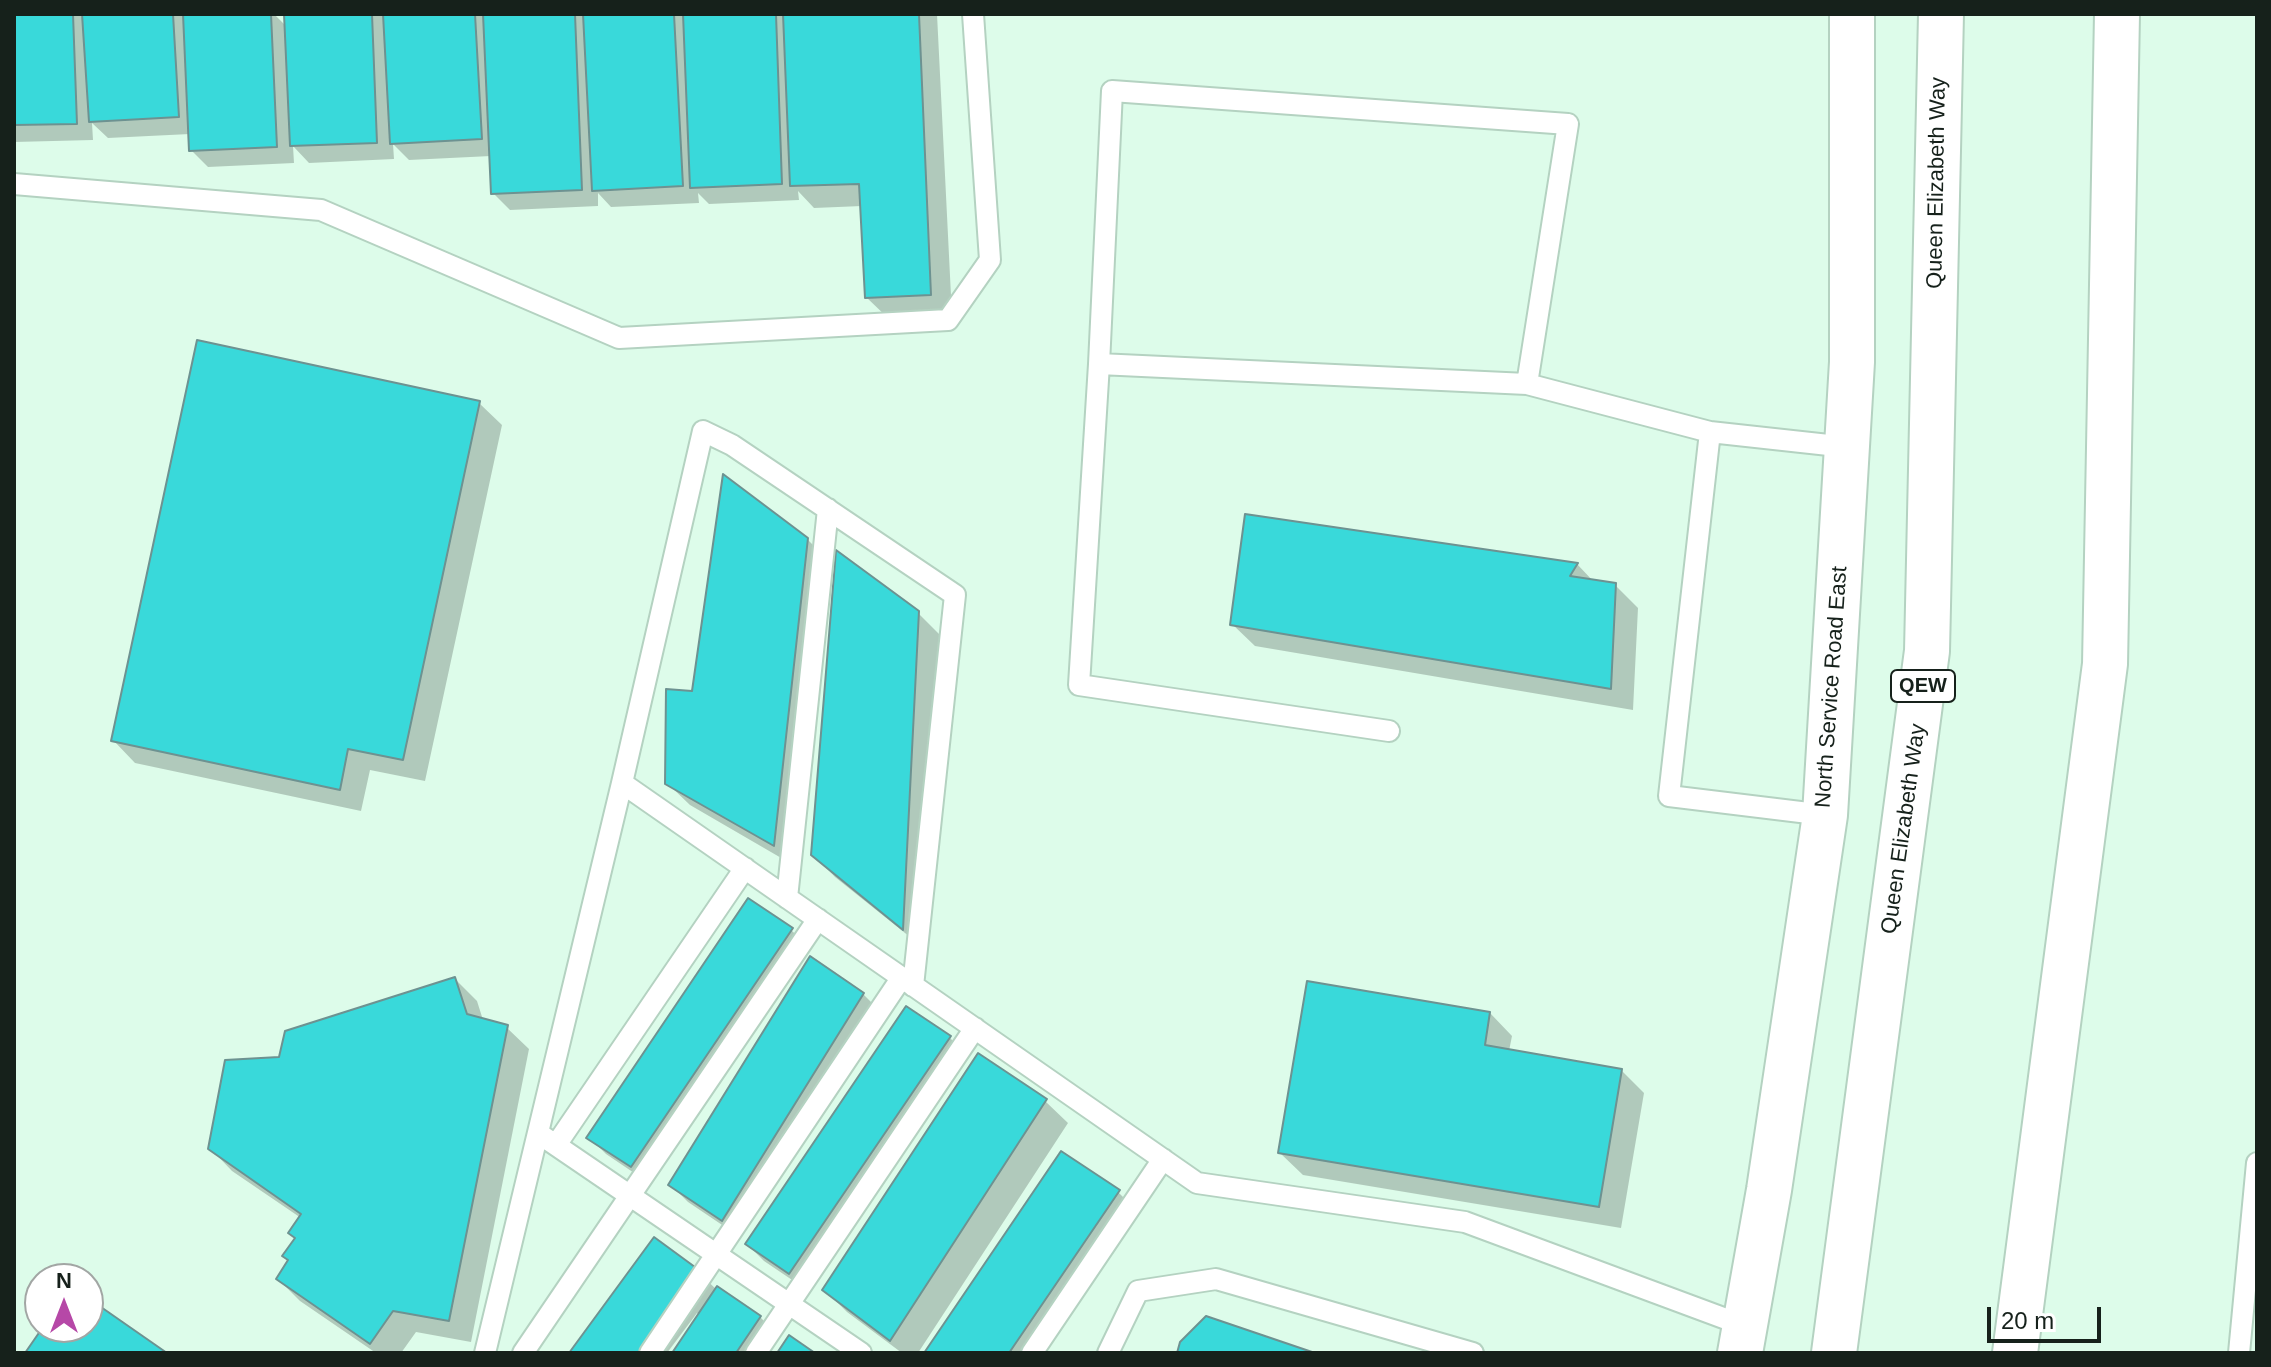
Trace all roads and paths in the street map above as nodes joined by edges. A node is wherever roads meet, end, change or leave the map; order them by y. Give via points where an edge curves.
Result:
1 (973, 14) edge
2 (1852, 14) edge
3 (1941, 14) edge
4 (2117, 14) edge
5 (14, 184) edge
6 (1099, 364) junction
7 (1527, 384) junction
8 (1710, 432) junction
9 (1847, 447) junction
10 (828, 509) junction
11 (1389, 731) dead end
12 (622, 783) junction
13 (1825, 815) junction
14 (745, 868) junction
15 (787, 898) junction
16 (818, 919) junction
17 (908, 982) junction
18 (975, 1028) junction
19 (538, 1133) junction
20 (556, 1145) junction
21 (1163, 1159) junction
22 (2257, 1163) edge
23 (630, 1196) junction
24 (716, 1255) junction
25 (789, 1304) junction
26 (1742, 1340) edge
27 (485, 1353) edge
28 (523, 1353) edge
29 (650, 1353) edge
30 (756, 1353) edge
31 (861, 1353) edge
32 (1032, 1353) edge
33 (1108, 1353) edge
34 (1473, 1353) edge
35 (1834, 1353) edge
36 (2015, 1353) edge
37 (2239, 1353) edge

1 - 5 lane via 990,260 948,320 619,338 321,210
2 - 9 main road, North Service Road East via 1852,362
3 - 35 main road, Queen Elizabeth Way / QEW via 1927,651
4 - 36 main road via 2105,664
6 - 7 lane
6 - 7 lane via 1112,91 1568,124
6 - 11 lane via 1079,685
7 - 8 lane
8 - 9 lane
8 - 13 lane via 1669,796
9 - 13 main road, North Service Road East
10 - 12 lane via 703,431
10 - 15 lane
10 - 17 lane via 955,595
12 - 14 lane
12 - 19 lane
13 - 26 main road, North Service Road East
14 - 15 lane
14 - 20 lane
15 - 16 lane
16 - 17 lane
16 - 23 lane
17 - 18 lane
17 - 24 lane
18 - 21 lane
18 - 25 lane
19 - 20 lane
19 - 27 lane
20 - 23 lane
21 - 26 lane via 1206,1185 1465,1222
21 - 32 lane
22 - 37 lane
23 - 24 lane
23 - 28 lane
24 - 25 lane
24 - 29 lane
25 - 30 lane
25 - 31 lane
33 - 34 lane via 1138,1291 1216,1279

